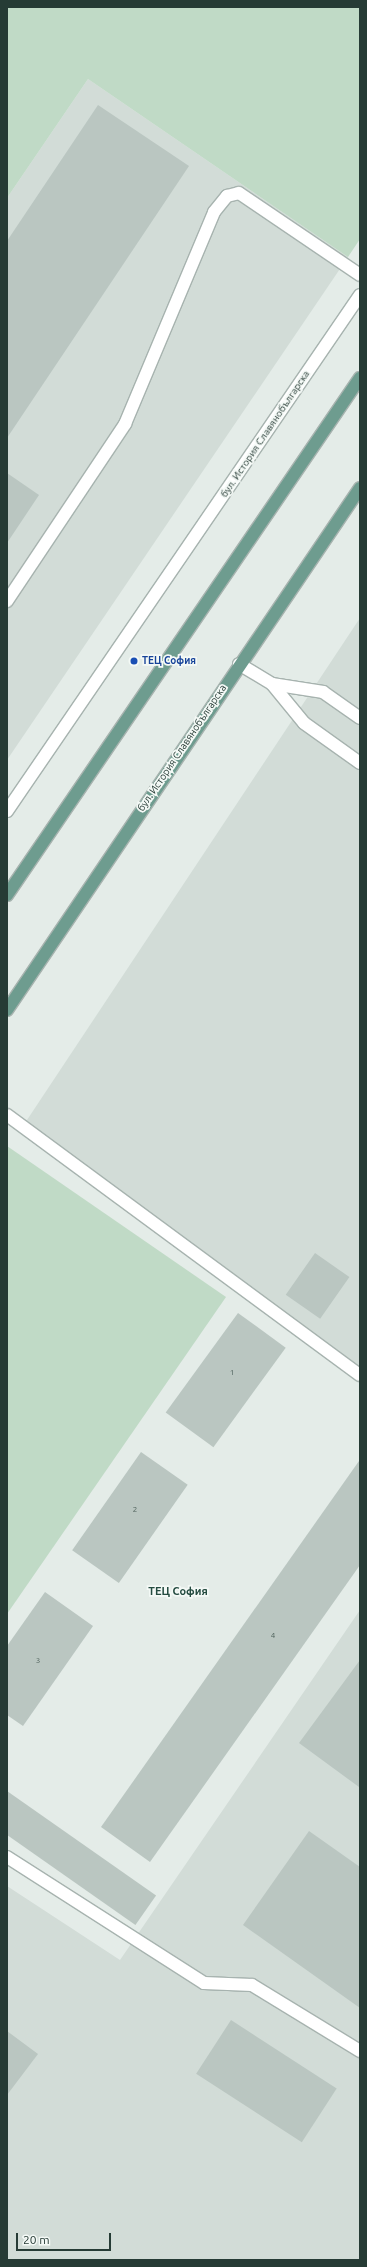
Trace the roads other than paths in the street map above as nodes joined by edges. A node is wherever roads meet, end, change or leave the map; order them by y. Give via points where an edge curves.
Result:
1 (360, 275) edge
2 (360, 294) edge
3 (360, 378) edge
4 (360, 488) edge
5 (7, 601) edge
6 (239, 664) junction
7 (272, 684) junction
8 (360, 718) edge
9 (360, 763) edge
10 (7, 811) edge
11 (7, 895) edge
12 (7, 1010) edge
13 (7, 1115) edge
14 (360, 1375) edge
15 (7, 1857) edge
16 (360, 2051) edge

1 - 5 street via 239,193 227,196 214,212 124,424
2 - 10 street, бул. История Славянобългарска
3 - 11 main road
4 - 6 main road, бул. История Славянобългарска
6 - 7 street
6 - 12 main road, бул. История Славянобългарска
7 - 8 street via 323,692
7 - 9 street via 304,723
13 - 14 street
15 - 16 street via 204,1984 252,1985

